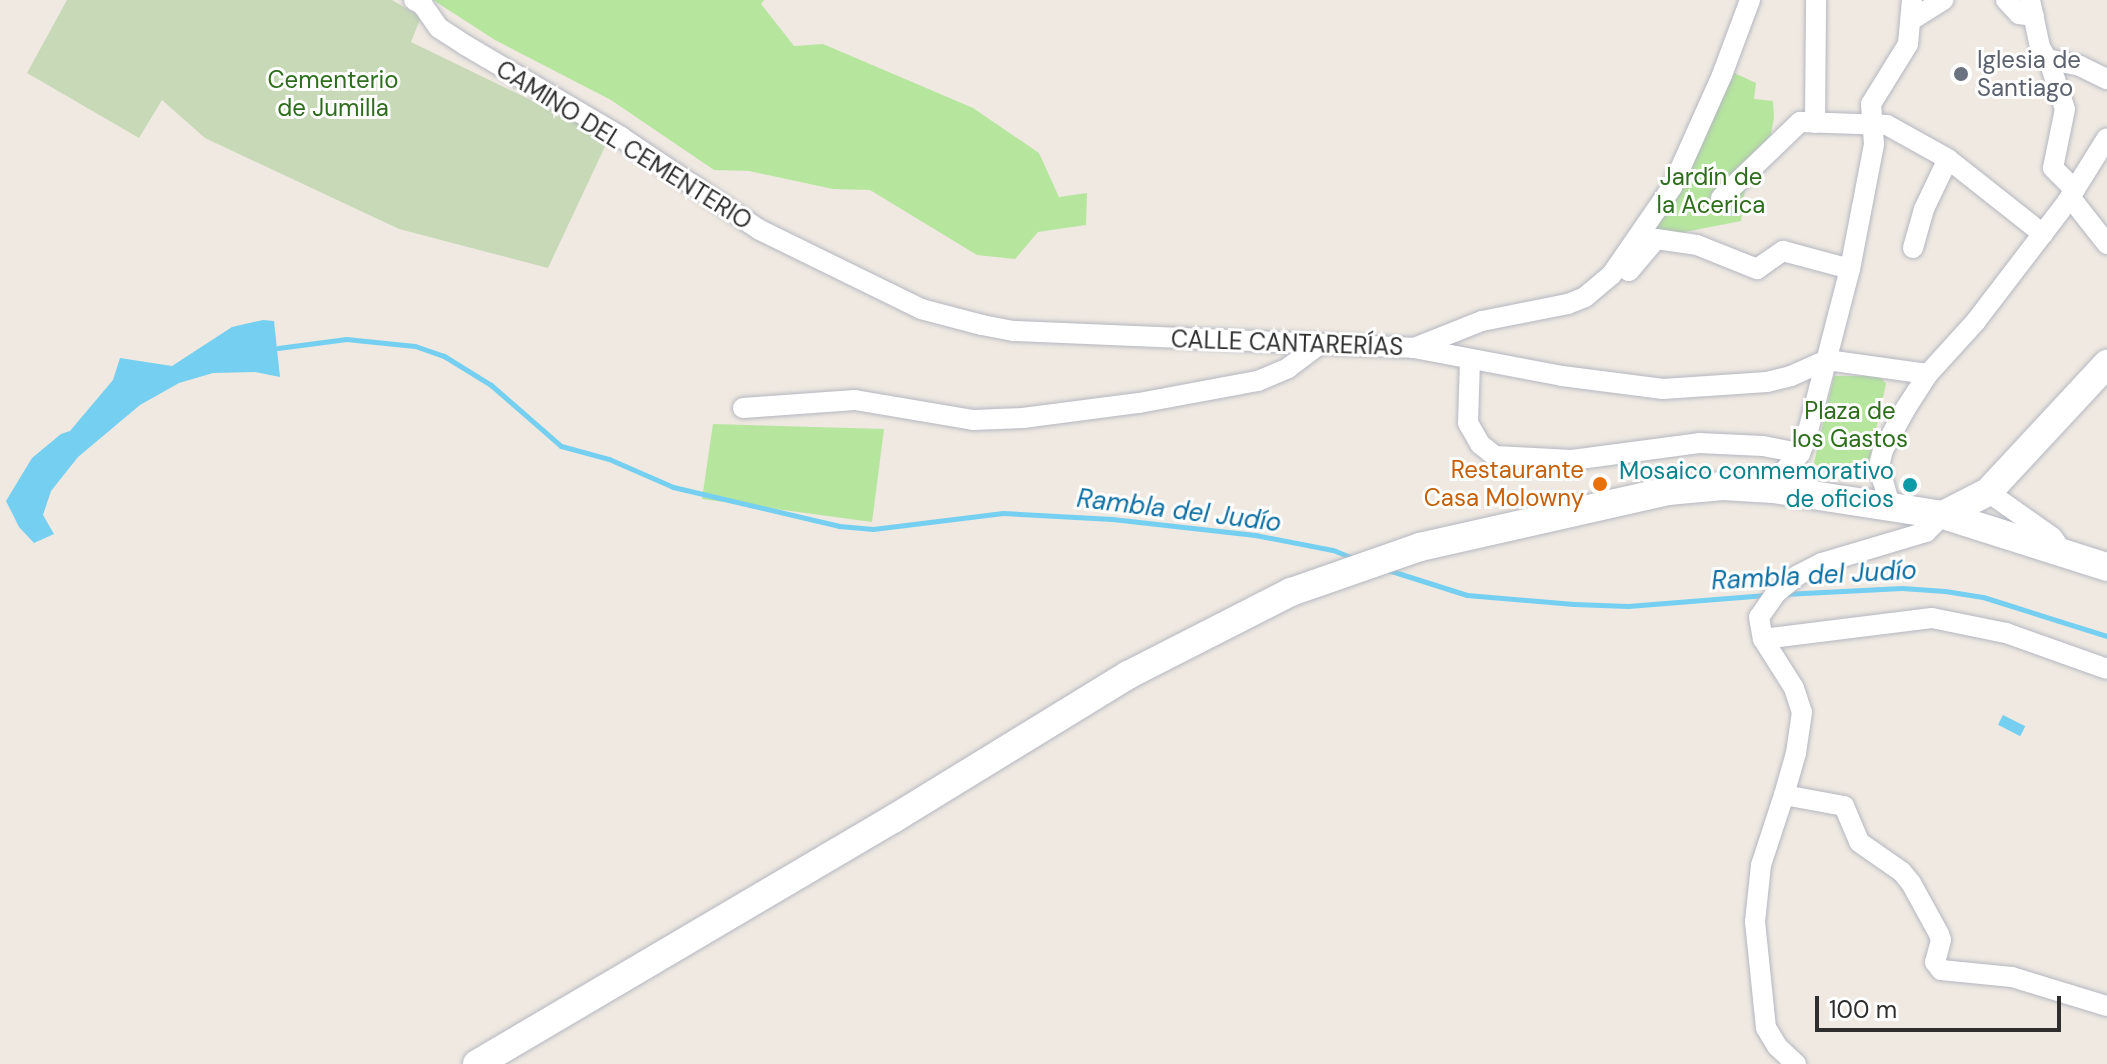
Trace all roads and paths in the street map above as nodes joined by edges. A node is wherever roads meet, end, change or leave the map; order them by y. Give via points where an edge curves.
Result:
1 (414, 0) edge
2 (1750, 0) edge
3 (1816, 0) edge
4 (1943, 0) edge
5 (2006, 0) edge
6 (2032, 8) edge
7 (1912, 18) edge
8 (2047, 59) junction
9 (2107, 79) edge
10 (1815, 123) junction
11 (1872, 126) junction
12 (2107, 138) edge
13 (1948, 159) junction
14 (2072, 194) junction
15 (1721, 198) dead end
16 (760, 230) joint
17 (2043, 234) junction
18 (2107, 244) edge
19 (1913, 248) dead end
20 (1619, 264) junction
21 (1850, 269) junction
22 (1320, 344) junction
23 (1414, 348) junction
24 (1470, 360) junction
25 (1827, 360) junction
26 (2107, 364) edge
27 (1928, 374) junction
28 (743, 408) dead end
29 (1800, 453) junction
30 (1773, 489) junction
31 (1988, 492) junction
32 (1890, 506) junction
33 (1943, 515) junction
34 (2061, 550) junction
35 (2107, 567) edge
36 (1763, 639) junction
37 (2107, 669) edge
38 (1784, 795) junction
39 (2107, 1006) edge
40 (477, 1064) edge
41 (1796, 1064) edge

1 - 16 street, CAMINO DEL CEMENTERIO via 452,37 621,137
2 - 20 street via 1672,187
3 - 10 street
4 - 7 street
5 - 6 street via 2019,14
6 - 8 street
7 - 11 street via 1906,50 1874,95
8 - 9 street
8 - 14 street via 2065,109 2053,168
10 - 11 street
10 - 15 street via 1796,124
11 - 13 street via 1893,126
11 - 21 street via 1874,144
12 - 14 street
13 - 17 street
13 - 19 street via 1924,209
14 - 17 street
14 - 18 street
16 - 22 street, CALLE CANTARERÍAS via 921,309 997,329
17 - 27 street
20 - 21 street via 1629,271 1656,239 1697,245 1757,269 1783,251
20 - 23 street via 1597,288 1568,304 1482,321
21 - 25 street
22 - 23 street, CALLE CANTARERÍAS
22 - 28 street via 1288,368 1258,381 1023,418 973,420 855,400
23 - 24 street, CALLE CANTARERÍAS
24 - 25 street, CALLE CANTARERÍAS via 1663,389 1772,381
24 - 29 street via 1468,423 1480,444 1495,456 1572,460 1699,443
25 - 27 street
25 - 29 street
26 - 31 main road
27 - 32 street via 1880,458
29 - 30 street
30 - 32 main road
30 - 40 main road via 1686,488 1485,530 1291,592 1128,675
31 - 33 main road
31 - 34 street via 2052,537
32 - 33 main road
33 - 34 main road
33 - 36 street via 1926,532 1822,563 1786,584 1759,617
34 - 35 main road
36 - 37 street via 1932,618 2006,633
36 - 38 street via 1794,688 1802,712
38 - 39 street via 1844,806 1859,842 1911,883 1939,934 1935,962 1941,970 2012,977
38 - 41 street via 1761,865 1755,922 1766,1028

